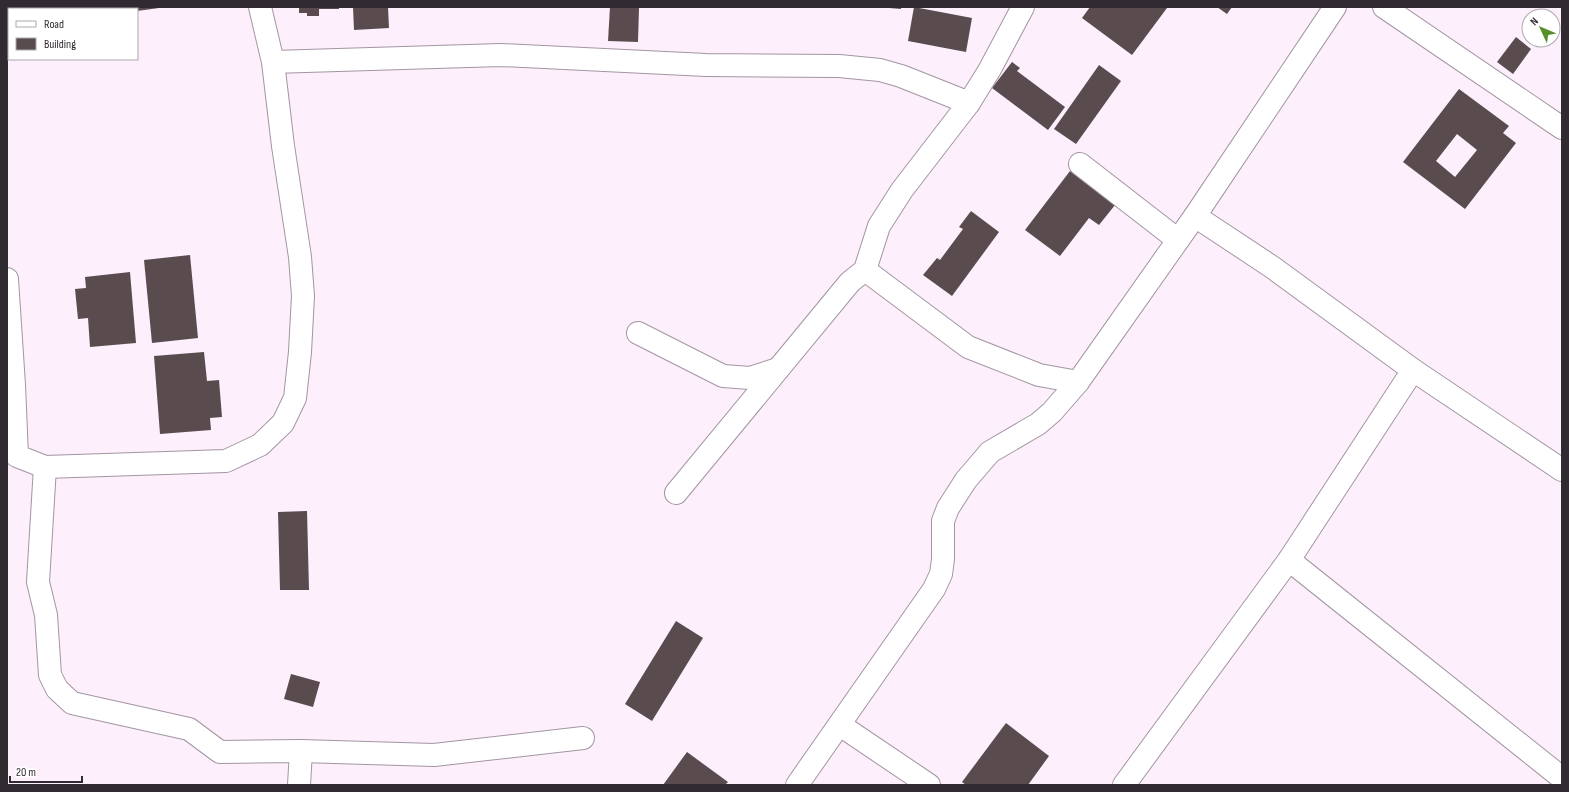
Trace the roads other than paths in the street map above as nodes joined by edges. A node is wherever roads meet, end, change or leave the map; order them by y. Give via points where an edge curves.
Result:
1 (260, 7) edge
2 (1023, 7) edge
3 (1335, 7) edge
4 (1384, 7) edge
5 (273, 62) junction
6 (969, 103) junction
7 (1562, 128) edge
8 (1080, 164) dead end
9 (1195, 216) junction
10 (1178, 240) junction
11 (865, 270) junction
12 (7, 280) edge
13 (638, 333) dead end
14 (778, 370) junction
15 (1413, 370) junction
16 (1078, 382) junction
17 (12, 457) edge
18 (45, 467) junction
19 (1562, 470) edge
20 (676, 493) dead end
21 (1288, 560) junction
22 (840, 725) junction
23 (583, 738) dead end
24 (301, 751) junction
25 (1562, 778) edge
26 (299, 785) edge
27 (797, 785) edge
28 (929, 785) edge
29 (1124, 785) edge

1 - 5 street
2 - 6 street
3 - 9 street
4 - 7 street
5 - 6 street via 501,55 706,65 839,66 880,70
5 - 18 street via 303,296 295,398 283,424 260,446 226,461
6 - 11 street via 902,190 879,226
8 - 10 street
9 - 10 street
9 - 15 street via 1272,267
10 - 16 street
11 - 14 street via 850,282
11 - 16 street via 968,347 1039,375
12 - 17 street via 14,385
13 - 14 street via 723,376 750,378
14 - 20 street
15 - 19 street
15 - 21 street
16 - 22 street via 1052,412 1038,424 990,452 966,480 943,521 943,559 941,574 934,589
17 - 18 street
18 - 24 street via 38,582 46,615 50,675 58,689 72,703 189,729 220,752
21 - 25 street
21 - 29 street
22 - 27 street
22 - 28 street
23 - 24 street via 434,755
24 - 26 street

